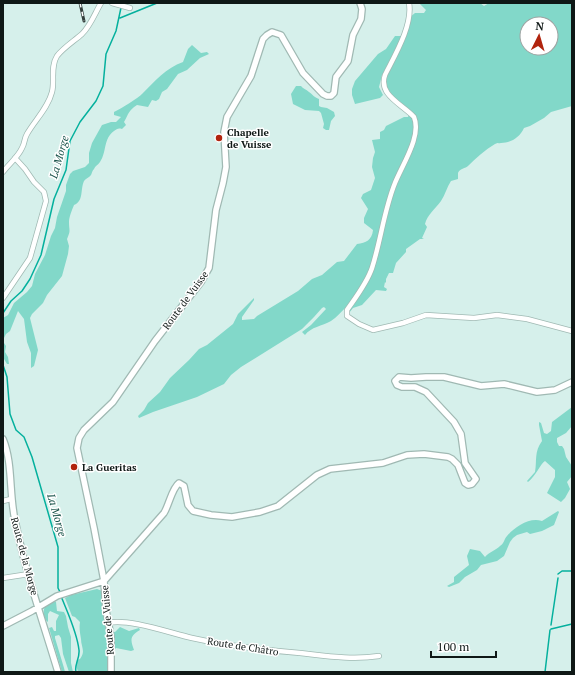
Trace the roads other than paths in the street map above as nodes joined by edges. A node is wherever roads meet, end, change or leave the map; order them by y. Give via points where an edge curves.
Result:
1 (102, 3) edge
2 (112, 3) edge
3 (360, 3) edge
4 (408, 3) edge
5 (128, 7) dead end
6 (15, 158) junction
7 (3, 172) edge
8 (3, 298) edge
9 (572, 331) edge
10 (572, 382) edge
11 (3, 439) edge
12 (11, 499) junction
13 (3, 501) edge
14 (29, 574) junction
15 (3, 578) edge
16 (104, 581) junction
17 (38, 607) junction
18 (108, 623) junction
19 (3, 626) edge
20 (379, 656) dead end
21 (58, 672) edge
22 (111, 672) edge

1 - 6 street via 84,30 57,56 53,91 49,101 27,133 22,149
2 - 5 street
3 - 16 street, Route de Vuisse via 361,19 353,35 348,61 336,78 334,93 331,96 323,94 303,73 282,35 272,32 265,37 251,76 230,110 225,125 226,166 212,233 212,251 208,268 201,282 155,340 113,402 79,438 77,448
4 - 9 street via 408,25 383,83 388,95 414,116 415,133 391,192 372,268 346,313 355,322 373,330 426,315 474,318 497,315 527,319
6 - 7 street
6 - 8 street via 44,192 46,201 30,258
10 - 16 street via 555,390 537,392 504,384 481,386 444,377 398,377 395,381 397,385 426,392 457,426 465,463 476,479 472,484 465,483 458,465 448,457 407,454 383,463 330,469 317,475 278,506 232,517 193,511 188,505 184,486 179,483 164,513
11 - 12 street, Route de la Morge
12 - 13 street
12 - 14 street, Route de la Morge
14 - 15 street
14 - 17 street, Route de la Morge
16 - 17 street via 57,596
16 - 18 street, Route de Vuisse
17 - 19 street
17 - 21 street, Route de la Morge
18 - 20 street, Route de Châtro via 115,621 140,625 251,649 338,658
18 - 22 street, Route de Vuisse via 111,637

